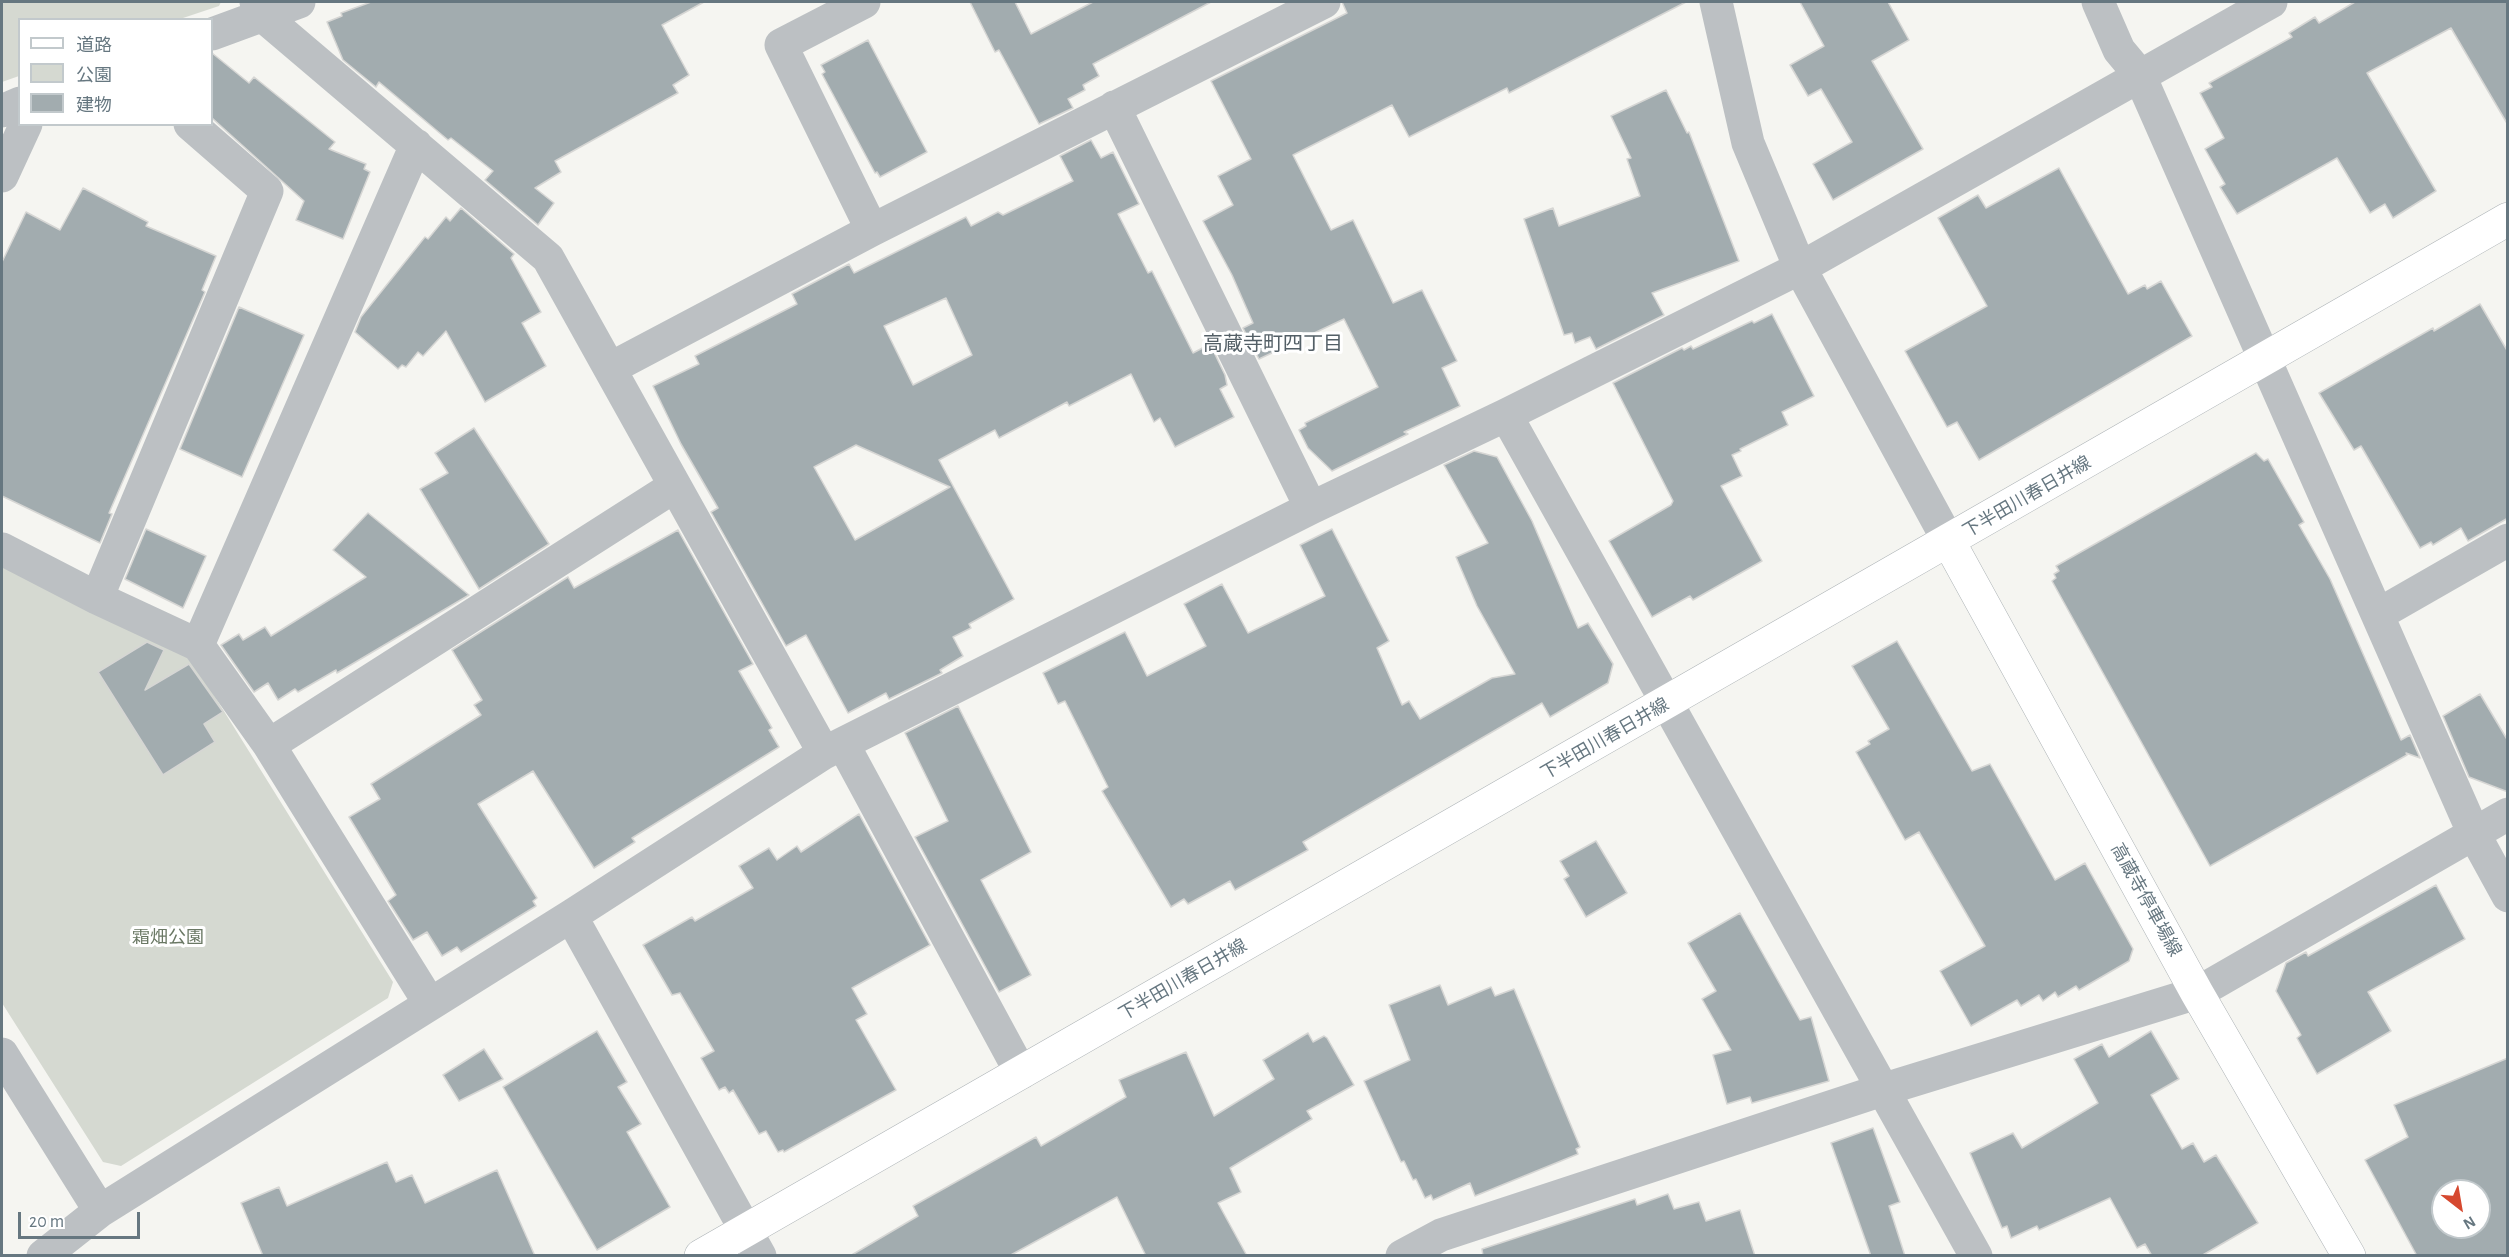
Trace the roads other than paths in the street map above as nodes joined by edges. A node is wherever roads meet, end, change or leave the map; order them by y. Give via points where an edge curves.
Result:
1 (299, 2) edge
2 (864, 2) edge
3 (1324, 2) edge
4 (1716, 2) edge
5 (2098, 2) edge
6 (2271, 2) edge
7 (260, 8) edge
8 (213, 33) edge
9 (2139, 74) junction
10 (18, 104) edge
11 (1114, 107) junction
12 (2, 111) edge
13 (26, 126) edge
14 (192, 126) edge
15 (416, 145) junction
16 (2, 176) edge
17 (2508, 219) edge
18 (872, 230) junction
19 (1800, 268) junction
20 (2265, 360) junction
21 (611, 368) junction
22 (1506, 415) junction
23 (675, 486) junction
24 (1311, 508) junction
25 (2508, 540) edge
26 (1949, 542) junction
27 (2, 549) edge
28 (96, 598) junction
29 (2379, 614) junction
30 (198, 645) junction
31 (1668, 703) junction
32 (269, 745) junction
33 (833, 748) junction
34 (2508, 814) edge
35 (2474, 834) junction
36 (2508, 896) edge
37 (571, 916) junction
38 (2197, 993) junction
39 (430, 1004) junction
40 (2, 1054) edge
41 (1021, 1073) junction
42 (1885, 1089) junction
43 (100, 1211) junction
44 (753, 1243) edge
45 (43, 1256) edge
46 (701, 1256) edge
47 (1402, 1256) edge
48 (1976, 1256) edge
49 (2349, 1256) edge

1 - 7 street
2 - 18 street via 781,45
3 - 11 street
4 - 19 street via 1748,143
5 - 9 street via 2119,50
6 - 9 street
7 - 8 street
7 - 15 street
9 - 19 street
9 - 20 street
10 - 12 street
11 - 18 street
11 - 24 street
13 - 16 street
14 - 28 street via 267,191
15 - 21 street via 548,258
15 - 30 street
17 - 20 main road, 下半田川春日井線
18 - 21 street
19 - 22 street
19 - 26 street
20 - 26 main road, 下半田川春日井線
20 - 29 street
21 - 23 street
22 - 24 street
22 - 31 street
23 - 32 street
23 - 33 street
24 - 33 street
25 - 29 street
26 - 31 main road, 下半田川春日井線
26 - 38 main road, 高蔵寺停車場線
27 - 28 street
28 - 30 street
29 - 35 street
30 - 32 street
31 - 41 main road, 下半田川春日井線
31 - 42 street
32 - 39 street
33 - 37 street
33 - 41 street
34 - 35 street
35 - 36 street
35 - 38 street
37 - 39 street
37 - 44 street
38 - 42 street
38 - 49 main road, 高蔵寺停車場線
39 - 43 street
40 - 43 street
41 - 44 main road, 下半田川春日井線
42 - 47 street via 1441,1235
42 - 48 street
43 - 45 street
44 - 46 main road, 下半田川春日井線

